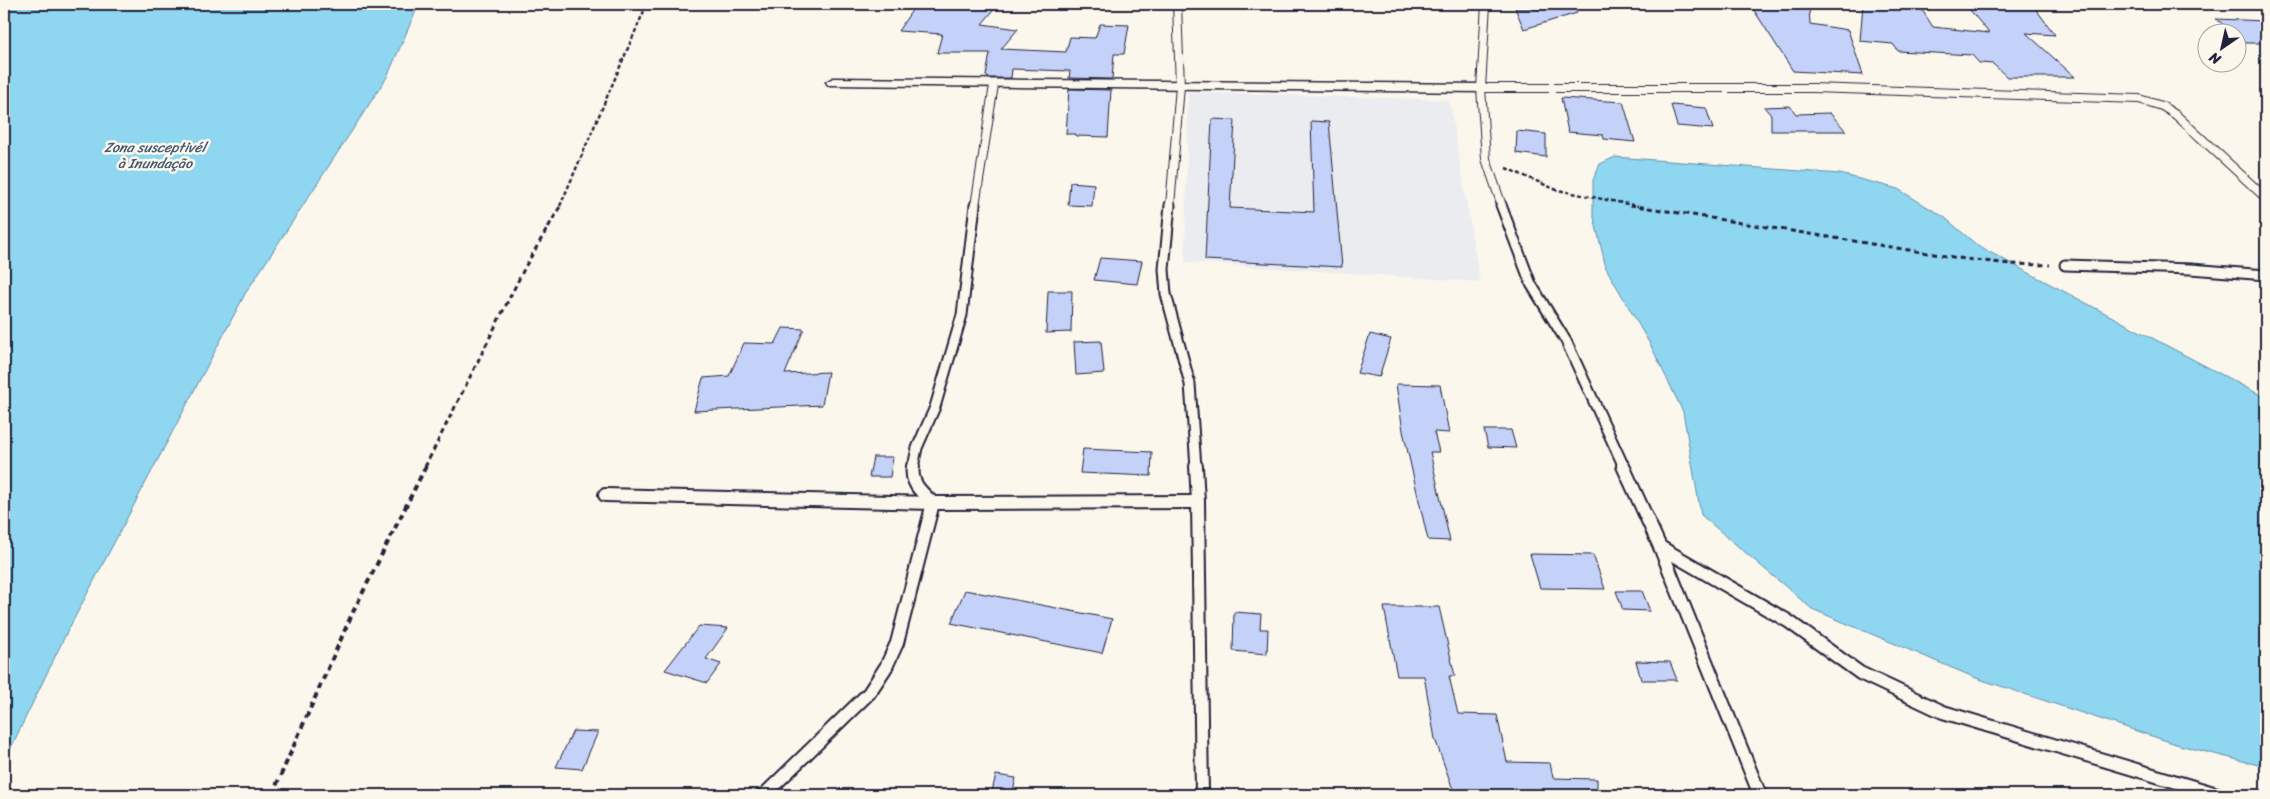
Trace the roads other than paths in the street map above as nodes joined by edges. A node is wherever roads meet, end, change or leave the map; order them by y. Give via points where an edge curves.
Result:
1 (1177, 4) edge
2 (1486, 4) edge
3 (833, 82) dead end
4 (994, 85) junction
5 (1180, 86) junction
6 (1481, 88) junction
7 (2266, 198) edge
8 (2065, 265) road end
9 (2266, 275) edge
10 (605, 495) dead end
11 (933, 502) junction
12 (1198, 502) junction
13 (1660, 547) junction
14 (764, 795) edge
15 (1202, 795) edge
16 (1760, 795) edge
17 (2220, 795) edge

1 - 5 lane
2 - 6 lane
3 - 4 street
4 - 5 street
4 - 11 lane via 976,196 962,316 912,472 916,488
5 - 6 street
5 - 12 lane via 1164,269 1166,294 1190,384
6 - 7 lane via 1813,88 2139,99 2162,106 2176,115
6 - 13 lane via 1486,159 1531,284 1566,341
8 - 9 lane via 2152,266
10 - 11 lane
11 - 12 lane
11 - 14 lane via 897,644 886,667 869,693
12 - 15 lane
13 - 16 lane
13 - 17 lane via 1788,621 1860,673 1943,712

